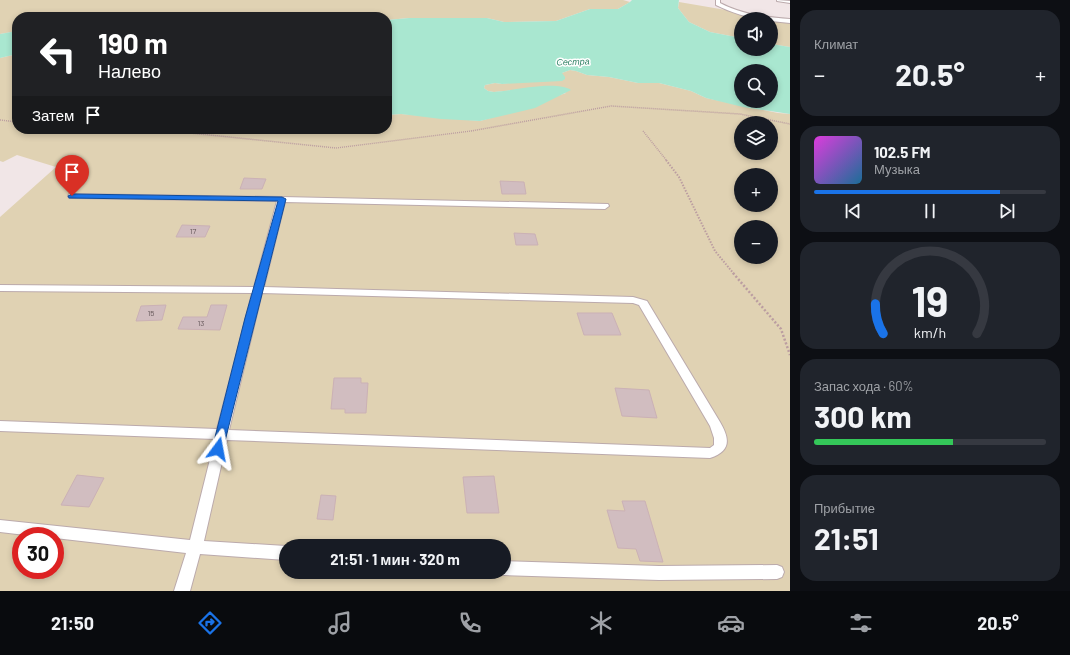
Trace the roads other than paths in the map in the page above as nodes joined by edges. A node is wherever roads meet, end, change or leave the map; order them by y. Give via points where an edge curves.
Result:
1 (718, 0) edge
2 (779, 0) edge
3 (790, 2) edge
4 (790, 21) edge
5 (72, 196) dead end
6 (282, 199) junction
7 (605, 206) dead end
8 (0, 288) edge
9 (257, 290) junction
10 (0, 426) edge
11 (221, 435) junction
12 (0, 526) edge
13 (195, 547) junction
14 (279, 553) edge
15 (511, 568) edge
16 (777, 572) dead end
17 (182, 591) edge

1 - 4 street via 718,4 744,16
2 - 3 street
5 - 6 street
6 - 7 street
6 - 9 street
8 - 9 street
9 - 11 street
9 - 11 street via 632,300 643,303 716,425 720,434 720,447 710,453
10 - 11 street
11 - 13 street
12 - 13 street
13 - 14 street
13 - 17 street
15 - 16 street via 659,574

